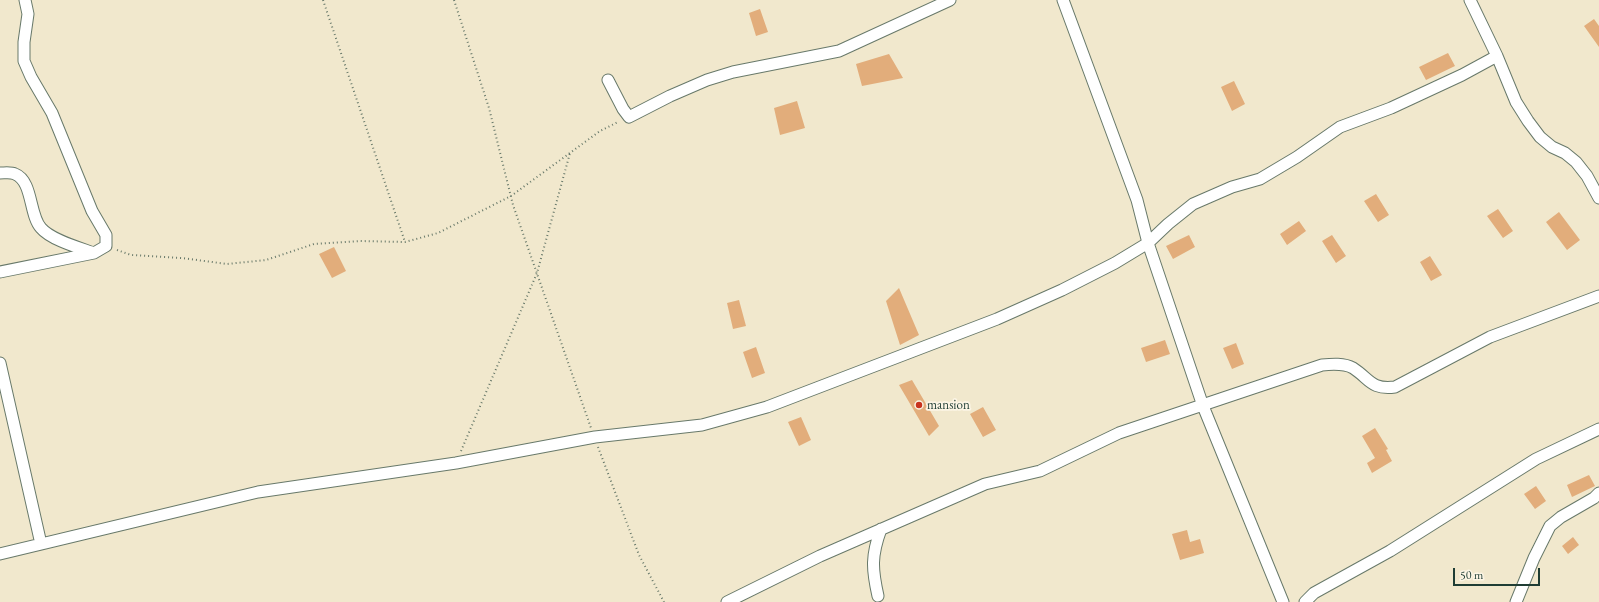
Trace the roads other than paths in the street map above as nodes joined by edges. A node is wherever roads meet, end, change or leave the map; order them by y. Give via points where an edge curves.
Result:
1 (25, 0) edge
2 (950, 0) edge
3 (1063, 0) edge
4 (1470, 0) edge
5 (1497, 56) junction
6 (608, 80) dead end
7 (0, 173) edge
8 (1599, 198) edge
9 (1148, 243) junction
10 (94, 253) junction
11 (0, 272) edge
12 (1599, 296) edge
13 (0, 363) edge
14 (1203, 406) junction
15 (1599, 429) edge
16 (1599, 493) edge
17 (881, 529) junction
18 (42, 544) junction
19 (0, 554) edge
20 (878, 596) dead end
21 (727, 602) edge
22 (1283, 602) edge
23 (1305, 602) edge
24 (1516, 602) edge

1 - 10 street via 28,14 24,61 52,113 92,211 106,235 106,246
2 - 6 street via 840,51 733,72 707,80 629,117 622,109
3 - 9 street via 1136,200
4 - 5 street
5 - 8 street via 1516,102 1528,121 1540,137 1576,162
5 - 9 street via 1391,108 1340,127 1260,179 1232,187 1193,204
7 - 10 street via 14,174 21,178 26,186 36,222 43,230
9 - 14 street
9 - 18 street via 1062,290 997,319 766,407 702,425 594,437 456,463 258,492
10 - 11 street
12 - 14 street via 1496,334 1395,387 1378,387 1347,366 1322,365 1307,368
13 - 18 street
14 - 17 street via 1119,433 1040,471 985,484
14 - 22 street
15 - 23 street via 1536,459 1390,551 1314,593
16 - 24 street via 1550,526
17 - 20 street via 875,546 873,564
17 - 21 street
18 - 19 street

